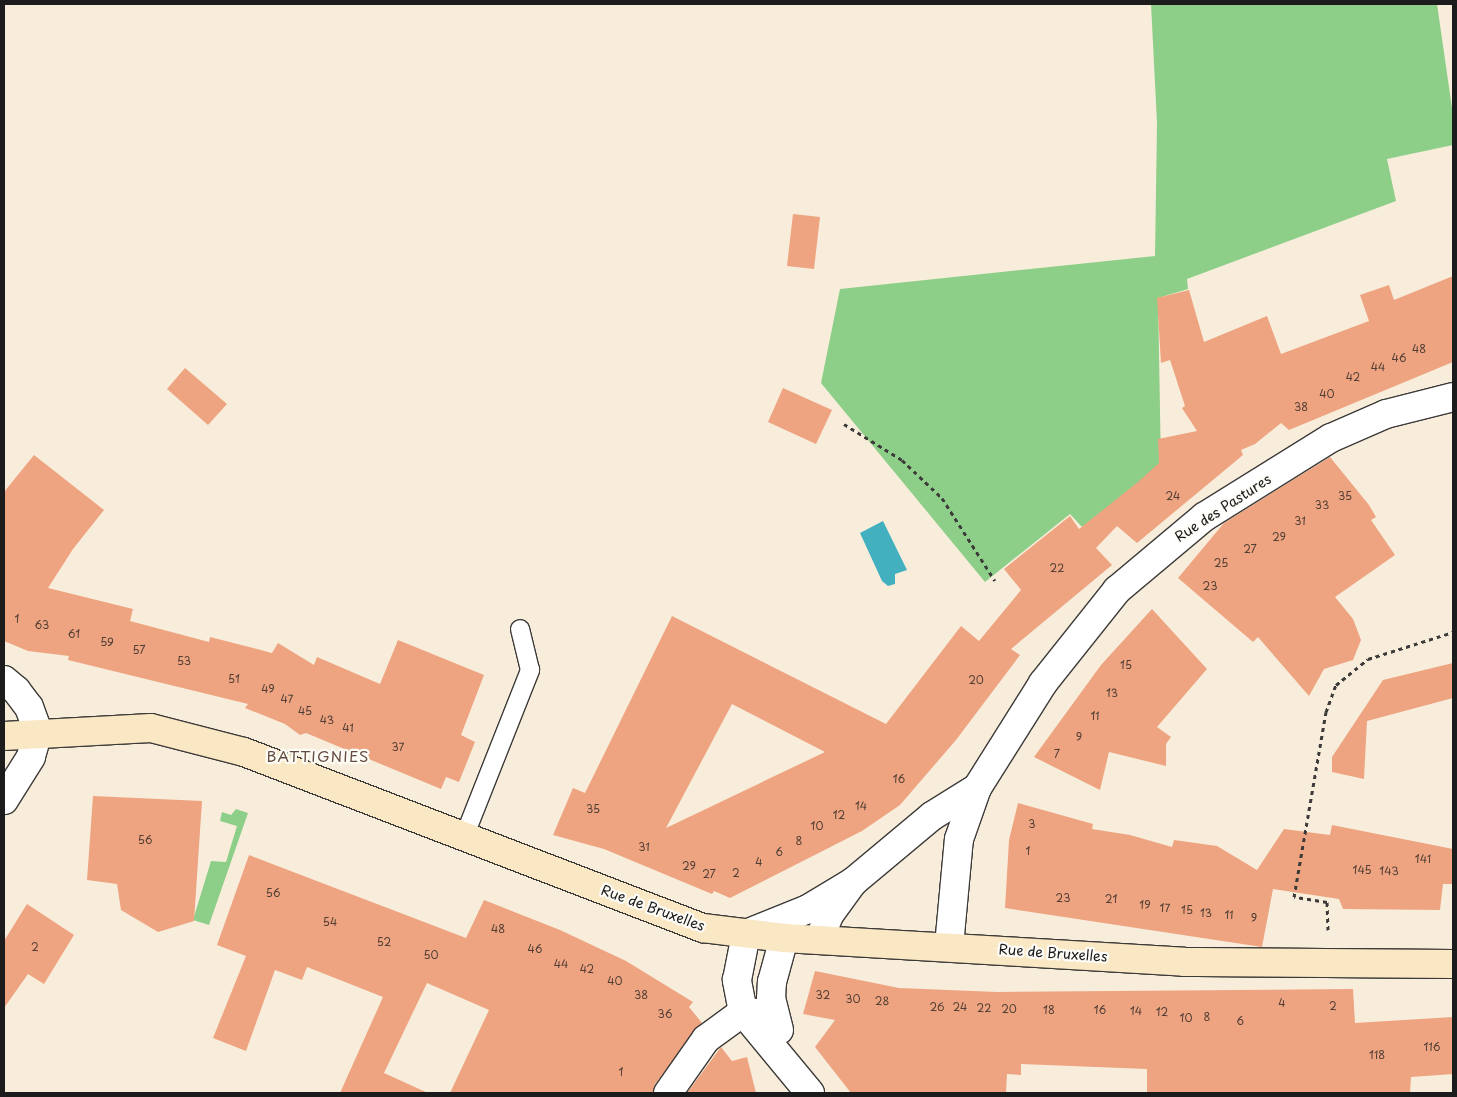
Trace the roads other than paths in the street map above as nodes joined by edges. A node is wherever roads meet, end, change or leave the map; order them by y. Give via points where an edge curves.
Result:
1 (1453, 397) edge
2 (520, 629) dead end
3 (4, 680) edge
4 (38, 732) junction
5 (4, 736) edge
6 (977, 788) junction
7 (4, 800) edge
8 (464, 837) junction
9 (853, 882) junction
10 (746, 934) junction
11 (784, 938) junction
12 (819, 940) junction
13 (949, 946) junction
14 (1453, 964) edge
15 (743, 1012) junction
16 (774, 1014) junction
17 (790, 1068) junction
18 (668, 1093) edge
19 (810, 1093) edge

1 - 6 street, Rue des Pastures via 1386,414 1345,431 1204,517 1173,540 1117,590 1054,669
2 - 8 lane via 530,670
3 - 4 street via 29,707
4 - 5 main road, Rue de Bruxelles
4 - 7 street via 31,757
4 - 8 main road, Rue de Bruxelles via 151,728 244,752
6 - 9 street, Rue des Pastures via 932,816
6 - 13 street, Rue des Pastures via 959,839
8 - 10 main road, Rue de Bruxelles via 703,928
9 - 10 street, Rue des Pastures via 808,909
9 - 12 street, Rue des Pastures via 829,915
10 - 11 main road, Rue de Bruxelles
10 - 15 street via 736,980
11 - 12 main road, Rue de Bruxelles
11 - 16 street via 772,982
12 - 13 main road, Rue de Bruxelles
13 - 14 main road, Rue de Bruxelles via 1184,962
15 - 16 street
15 - 17 street
15 - 18 street via 706,1039
16 - 17 street
17 - 19 street

